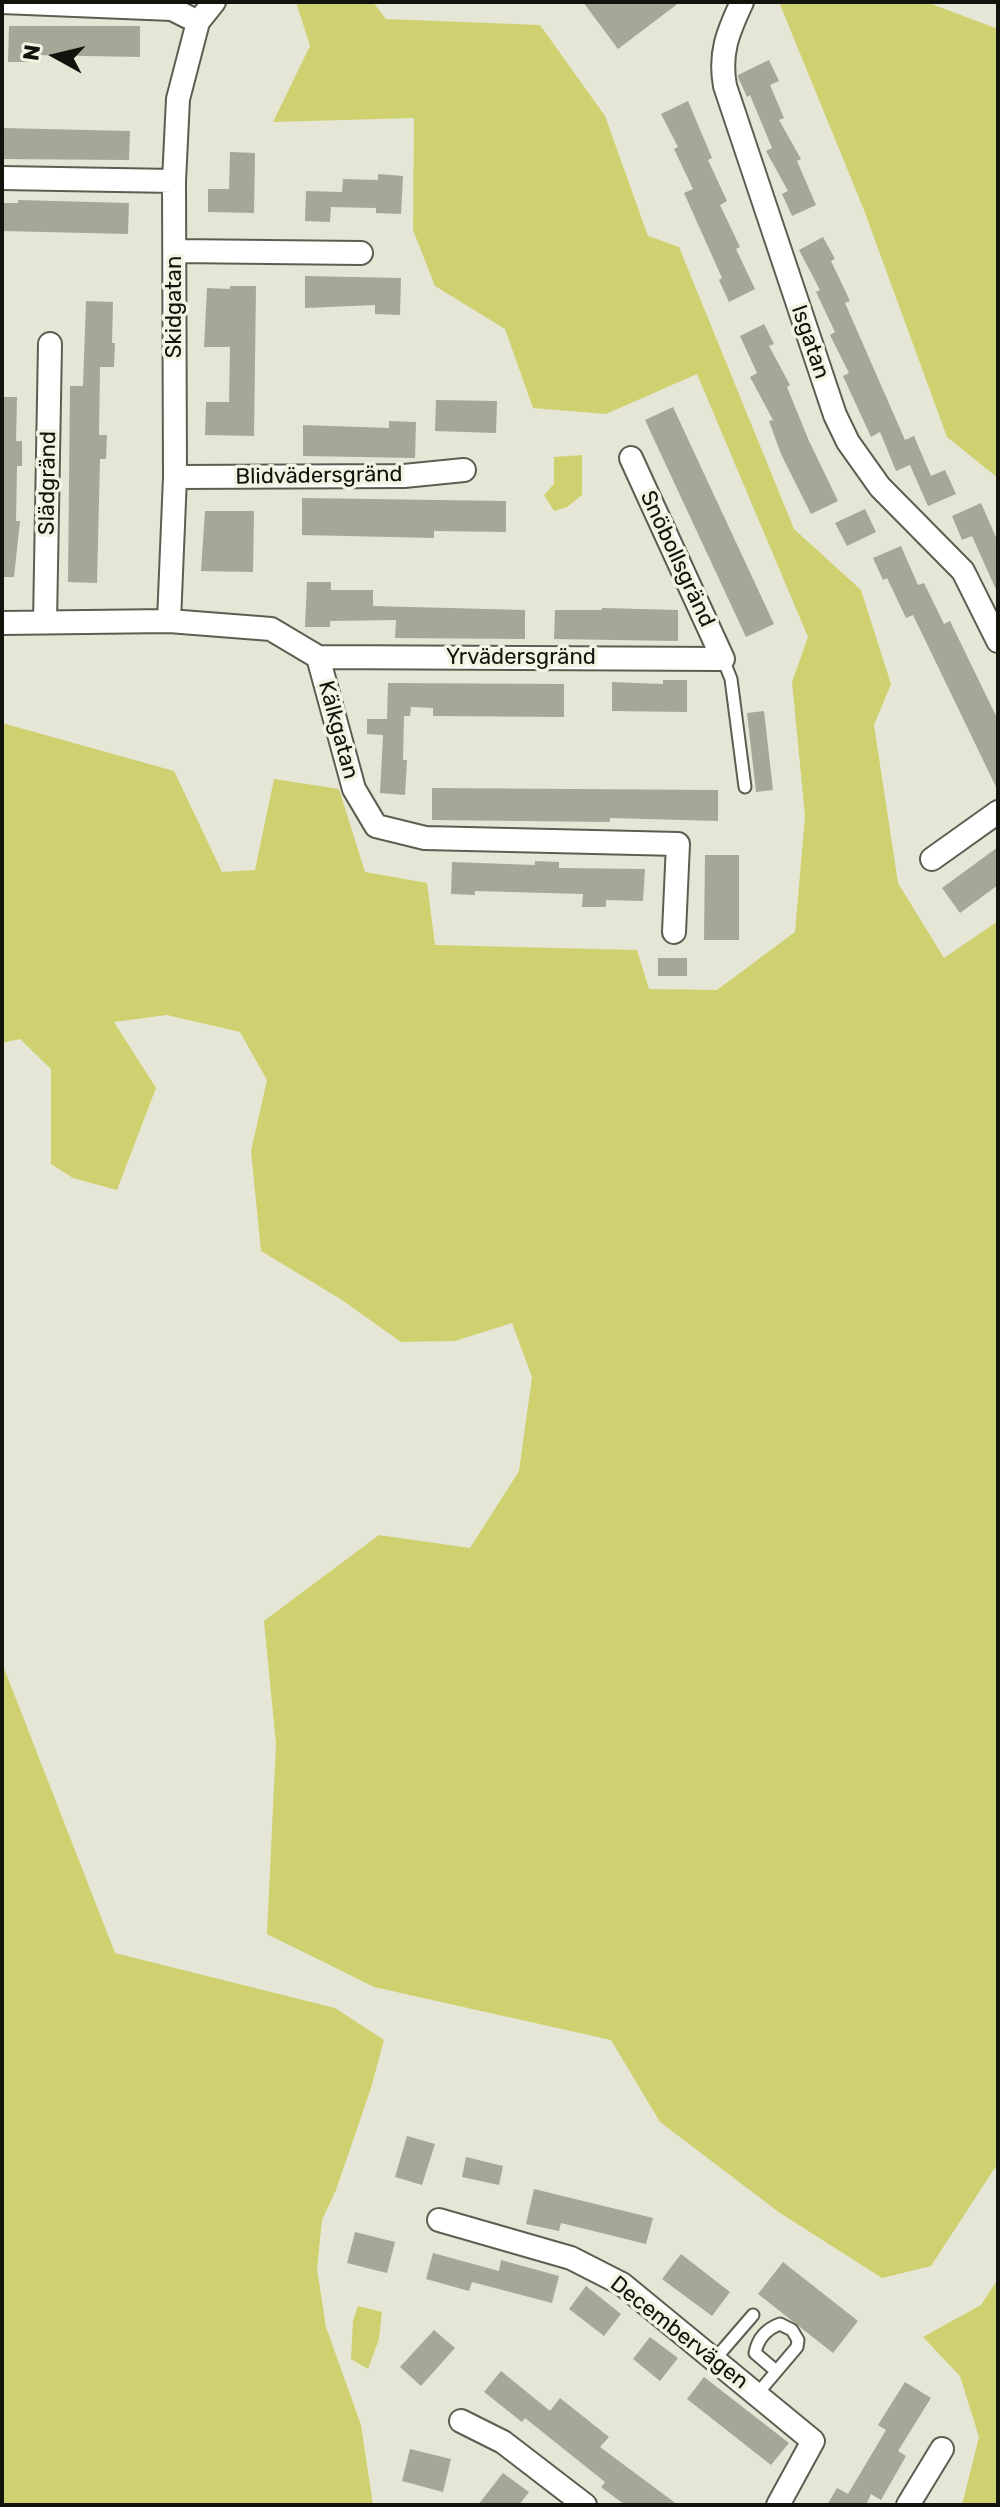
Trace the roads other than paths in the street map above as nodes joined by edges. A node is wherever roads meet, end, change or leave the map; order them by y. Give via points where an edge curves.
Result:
1 (2, 2) edge
2 (214, 2) edge
3 (742, 2) edge
4 (198, 22) junction
5 (2, 178) edge
6 (174, 181) junction
7 (176, 251) junction
8 (361, 253) dead end
9 (50, 344) dead end
10 (631, 458) dead end
11 (464, 470) dead end
12 (175, 477) junction
13 (169, 621) junction
14 (45, 622) junction
15 (2, 623) edge
16 (998, 641) edge
17 (318, 657) junction
18 (723, 659) junction
19 (745, 787) dead end
20 (998, 812) edge
21 (932, 859) dead end
22 (674, 932) dead end
23 (439, 2220) dead end
24 (753, 2315) dead end
25 (715, 2359) junction
26 (776, 2371) dead end
27 (758, 2393) junction
28 (461, 2421) dead end
29 (942, 2449) dead end
30 (585, 2505) edge
31 (778, 2505) edge
32 (908, 2505) edge

1 - 4 street via 172,9
2 - 4 street, Skidgatan
3 - 16 street, Isgatan via 721,66 725,86 835,415 880,487 963,571
4 - 6 street, Skidgatan via 178,99
5 - 6 street
6 - 7 street, Skidgatan
7 - 8 street
7 - 12 street, Skidgatan
9 - 14 street, Slädgränd
10 - 18 street, Snöbollsgränd
11 - 12 street, Blidvädersgränd via 404,476
12 - 13 street, Skidgatan
13 - 14 street, Kälkgatan
13 - 17 street, Kälkgatan via 271,629
14 - 15 street, Kälkgatan
17 - 18 street, Yrvädersgränd
17 - 22 street, Kälkgatan via 354,789 376,826 425,838 678,844
18 - 19 lane via 731,679
20 - 21 street
23 - 25 street, Decembervägen via 571,2258 622,2284
24 - 25 lane
25 - 27 street, Decembervägen
26 - 27 lane
27 - 31 street, Decembervägen via 813,2441
28 - 30 street via 503,2442
29 - 32 street

